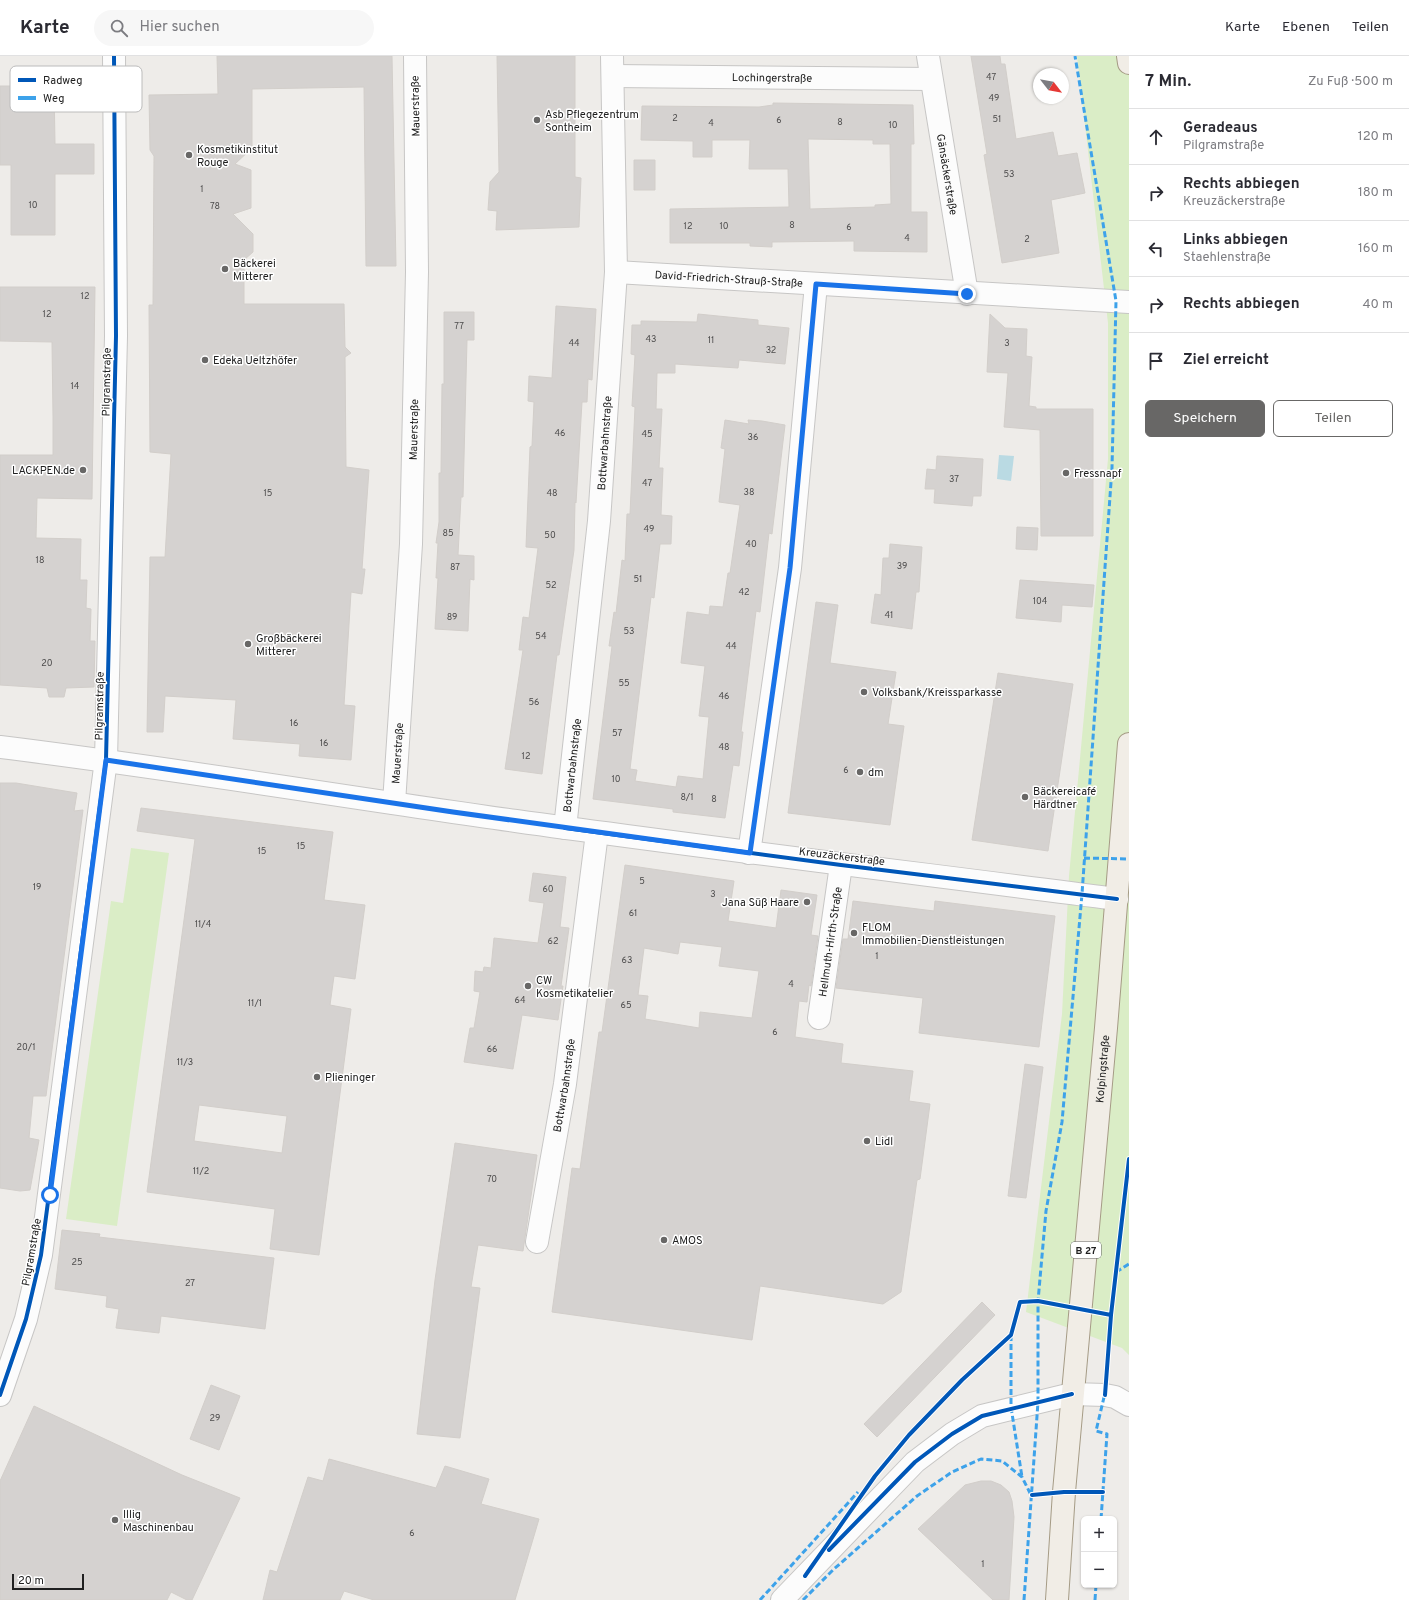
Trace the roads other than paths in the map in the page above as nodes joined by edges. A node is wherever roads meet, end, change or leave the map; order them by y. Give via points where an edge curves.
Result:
1 (114, 56) edge
2 (415, 56) edge
3 (928, 56) edge
4 (1128, 56) edge
5 (1129, 63) edge
6 (114, 66) edge
7 (613, 66) edge
8 (931, 79) junction
9 (114, 112) edge
10 (616, 272) junction
11 (816, 284) junction
12 (967, 294) junction
13 (1129, 302) edge
14 (1129, 744) edge
15 (0, 747) edge
16 (106, 760) junction
17 (394, 803) junction
18 (565, 828) junction
19 (597, 832) junction
20 (750, 853) junction
21 (841, 865) junction
22 (1117, 899) junction
23 (819, 1018) dead end
24 (537, 1242) dead end
25 (1072, 1394) junction
26 (0, 1395) edge
27 (1129, 1404) edge
28 (782, 1600) edge
29 (1057, 1600) edge

1 - 6 street, Pilgramstraße
2 - 17 street, Mauerstraße via 417,272 411,544
3 - 8 street, Gänsäckerstraße
4 - 5 main road
7 - 8 street, Lochingerstraße
7 - 10 street, Bottwarbahnstraße
8 - 12 street, Gänsäckerstraße
9 - 16 street, Pilgramstraße via 116,336
10 - 11 street, David-Friedrich-Strauß-Straße
10 - 18 street, Bottwarbahnstraße via 599,521
11 - 12 street, David-Friedrich-Strauß-Straße
11 - 20 street via 790,568
12 - 13 street, David-Friedrich-Strauß-Straße
14 - 22 main road, Kolpingstraße / B 27
15 - 16 street, Kreuzäckerstraße
16 - 17 street, Kreuzäckerstraße
16 - 26 street, Pilgramstraße via 41,1255 24,1326
17 - 18 street, Kreuzäckerstraße
18 - 19 street, Kreuzäckerstraße
19 - 20 street, Kreuzäckerstraße
19 - 24 street, Bottwarbahnstraße via 565,1084
20 - 21 street, Kreuzäckerstraße
21 - 22 street, Kreuzäckerstraße
21 - 23 street, Hellmuth-Hirth-Straße
22 - 25 main road, Kolpingstraße / B 27
25 - 27 street via 1105,1395
25 - 28 street via 982,1416 952,1434 915,1462
25 - 29 main road, B 27

